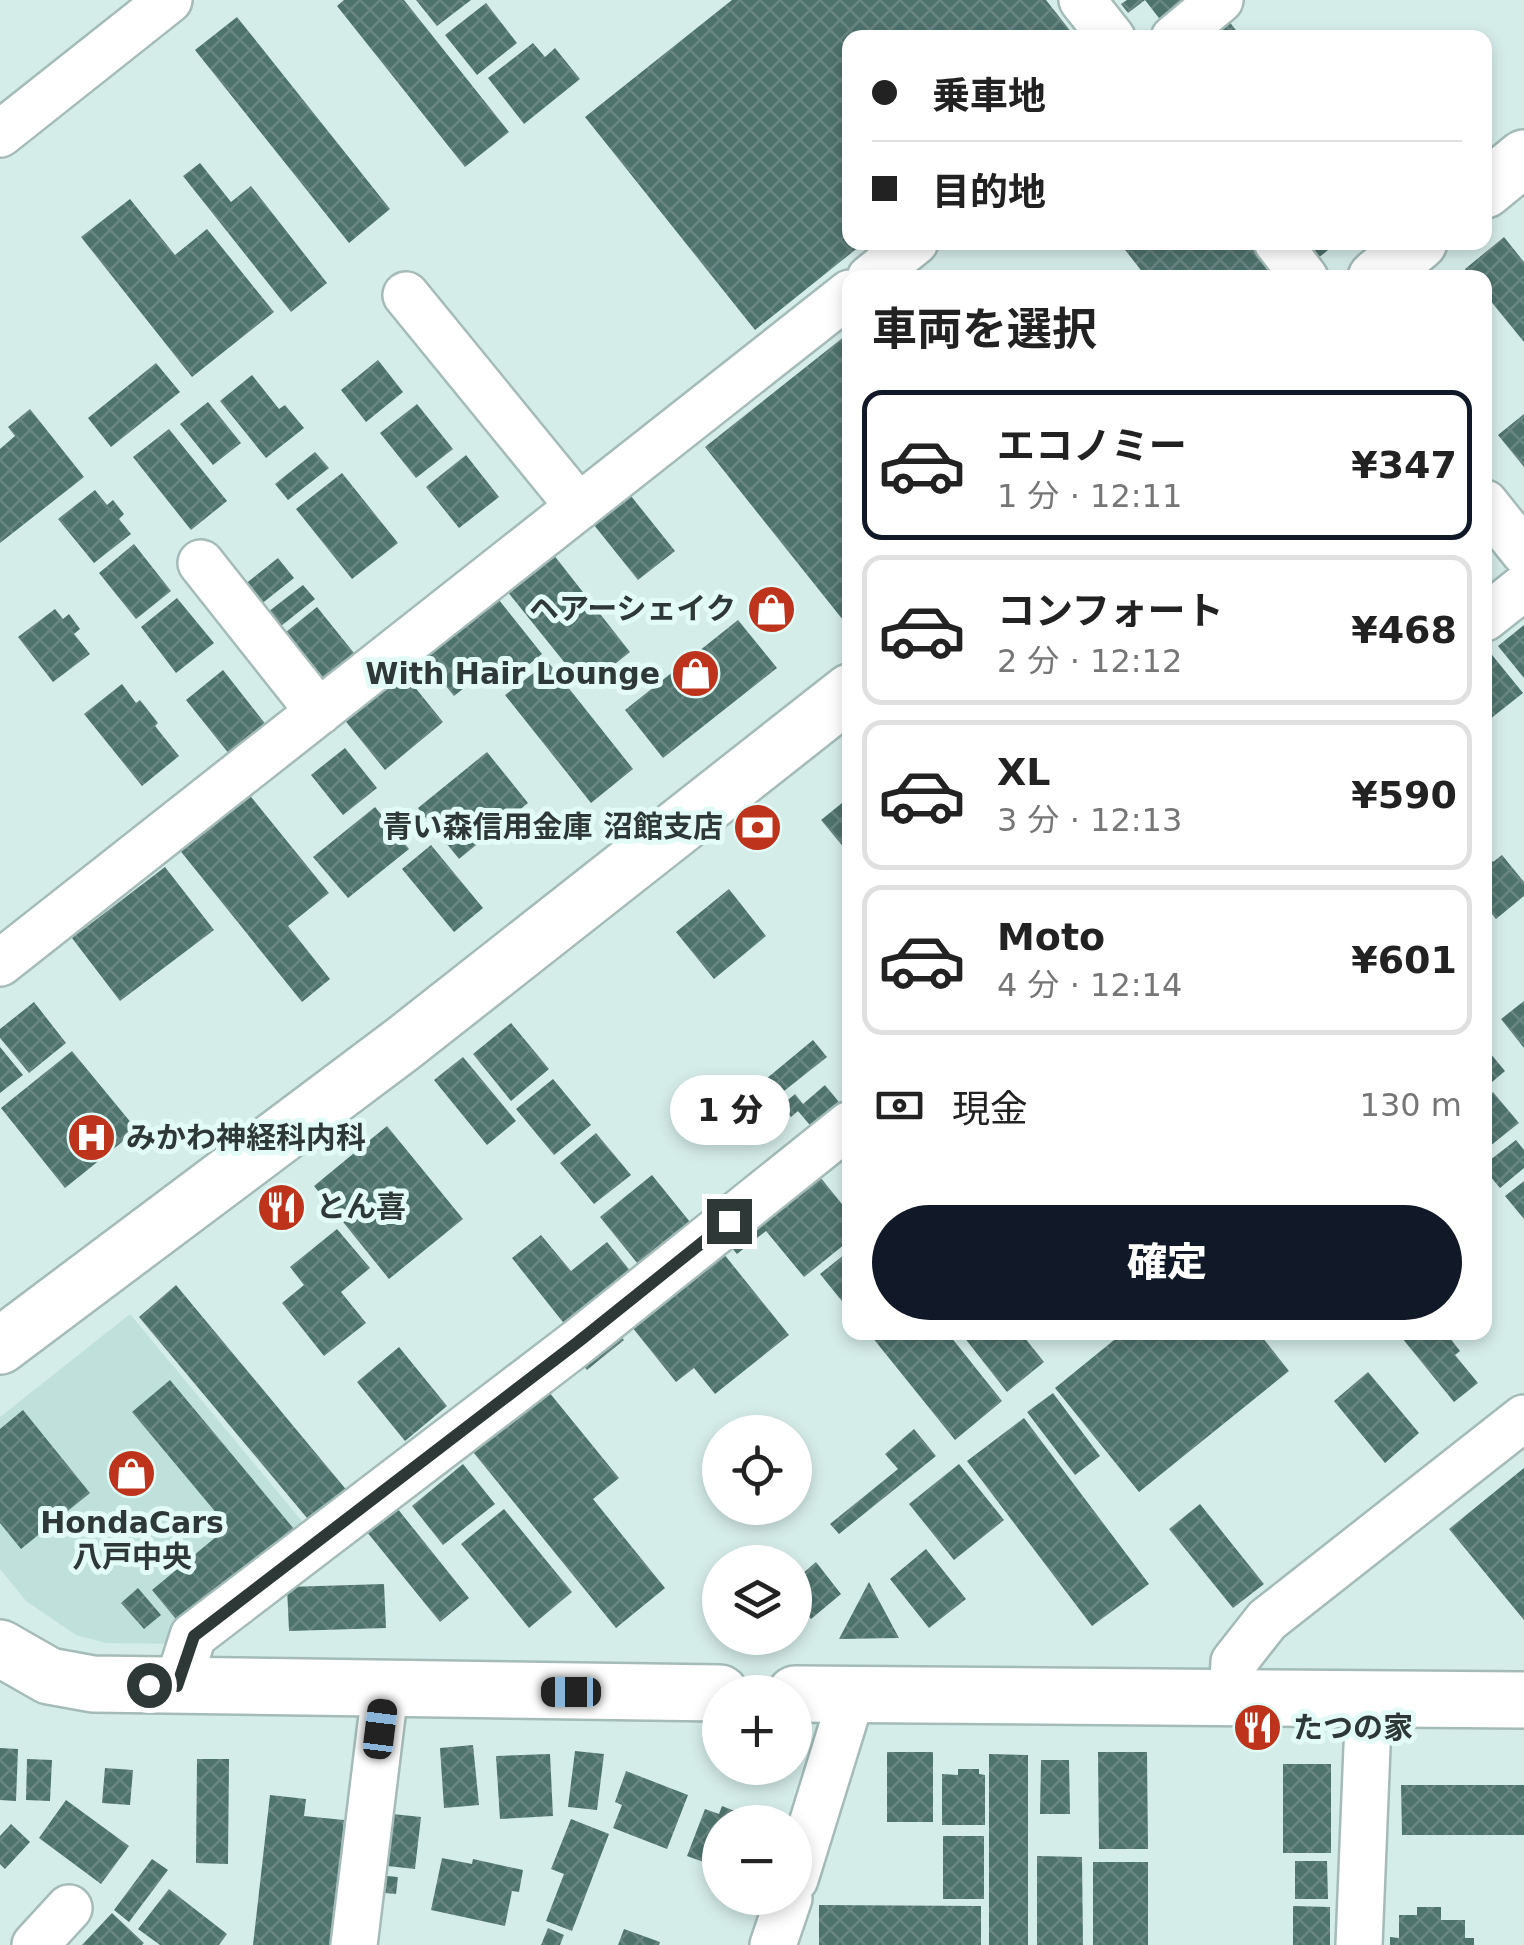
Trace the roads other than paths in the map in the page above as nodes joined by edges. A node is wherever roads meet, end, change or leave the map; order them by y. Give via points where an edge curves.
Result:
1 (169, 0) edge
2 (1082, 0) edge
3 (1220, 0) edge
4 (1106, 30) edge
5 (1184, 30) edge
6 (0, 134) edge
7 (1524, 158) edge
8 (1492, 184) edge
9 (905, 250) edge
10 (1283, 250) edge
11 (1409, 250) edge
12 (880, 270) edge
13 (1299, 270) edge
14 (1386, 270) edge
15 (406, 295) dead end
16 (842, 300) edge
17 (579, 507) junction
18 (1492, 512) edge
19 (1524, 552) edge
20 (202, 563) dead end
21 (1524, 587) edge
22 (1492, 612) edge
23 (842, 698) edge
24 (318, 712) junction
25 (0, 963) edge
26 (842, 1130) edge
27 (0, 1346) edge
28 (1524, 1418) edge
29 (4, 1663) edge
30 (177, 1686) junction
31 (385, 1691) junction
32 (702, 1694) edge
33 (812, 1694) edge
34 (852, 1694) junction
35 (1232, 1697) junction
36 (1369, 1698) junction
37 (1524, 1700) edge
38 (812, 1823) edge
39 (69, 1908) dead end
40 (784, 1915) edge
41 (36, 1945) edge
42 (354, 1945) edge
43 (774, 1945) edge
44 (1359, 1945) edge

1 - 6 street
2 - 4 street
3 - 5 street
7 - 8 street
9 - 12 street
10 - 13 street
11 - 14 street
15 - 17 street
16 - 17 street
17 - 24 street
18 - 19 street
20 - 24 street
21 - 22 street
23 - 27 street via 404,1043
24 - 25 street
26 - 30 street via 194,1636
28 - 35 street via 1266,1620 1234,1662
29 - 30 street via 93,1684
30 - 31 street
31 - 32 street
31 - 42 street
33 - 34 street
34 - 35 street
34 - 38 street
35 - 36 street
36 - 37 street
36 - 44 street
39 - 41 street
40 - 43 street

